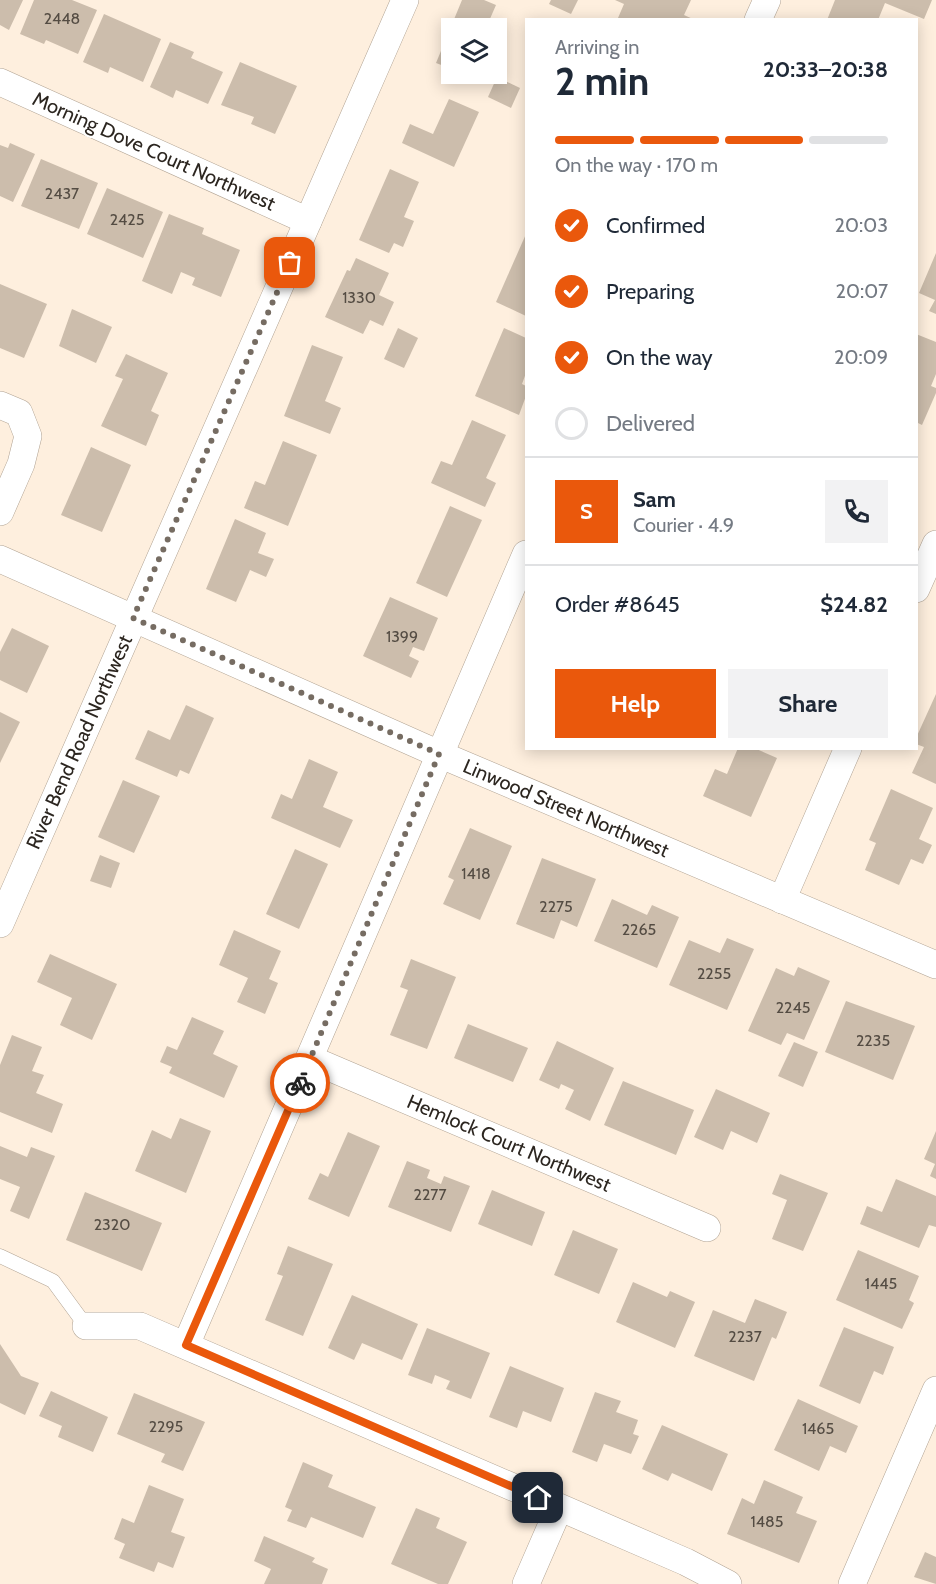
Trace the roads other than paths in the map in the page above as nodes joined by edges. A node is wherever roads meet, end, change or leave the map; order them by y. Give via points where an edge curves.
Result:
1 (405, 0) edge
2 (767, 0) edge
3 (759, 18) edge
4 (0, 82) edge
5 (308, 221) junction
6 (0, 405) edge
7 (0, 512) edge
8 (936, 544) edge
9 (525, 556) edge
10 (0, 559) edge
11 (918, 584) edge
12 (133, 618) junction
13 (847, 750) edge
14 (439, 754) junction
15 (782, 900) junction
16 (2, 913) edge
17 (936, 965) edge
18 (310, 1059) junction
19 (707, 1228) dead end
20 (0, 1256) edge
21 (86, 1326) joint
22 (186, 1345) junction
23 (936, 1390) edge
24 (560, 1508) junction
25 (526, 1584) edge
26 (728, 1584) edge
27 (852, 1584) edge

1 - 5 street, River Bend Road Northwest
2 - 3 street
4 - 5 street, Morning Dove Court Northwest
5 - 12 street, River Bend Road Northwest
6 - 7 street via 19,413 28,436 21,464
8 - 11 street
9 - 14 street
10 - 12 street, Linwood Street Northwest
12 - 14 street, Linwood Street Northwest
12 - 16 street, River Bend Road Northwest
13 - 15 street
14 - 15 street, Linwood Street Northwest
14 - 18 street
15 - 17 street, Linwood Street Northwest
18 - 19 street, Hemlock Court Northwest
18 - 22 street
20 - 21 lane via 53,1281
21 - 22 street via 140,1326
22 - 24 street
23 - 27 street
24 - 25 street
24 - 26 street

